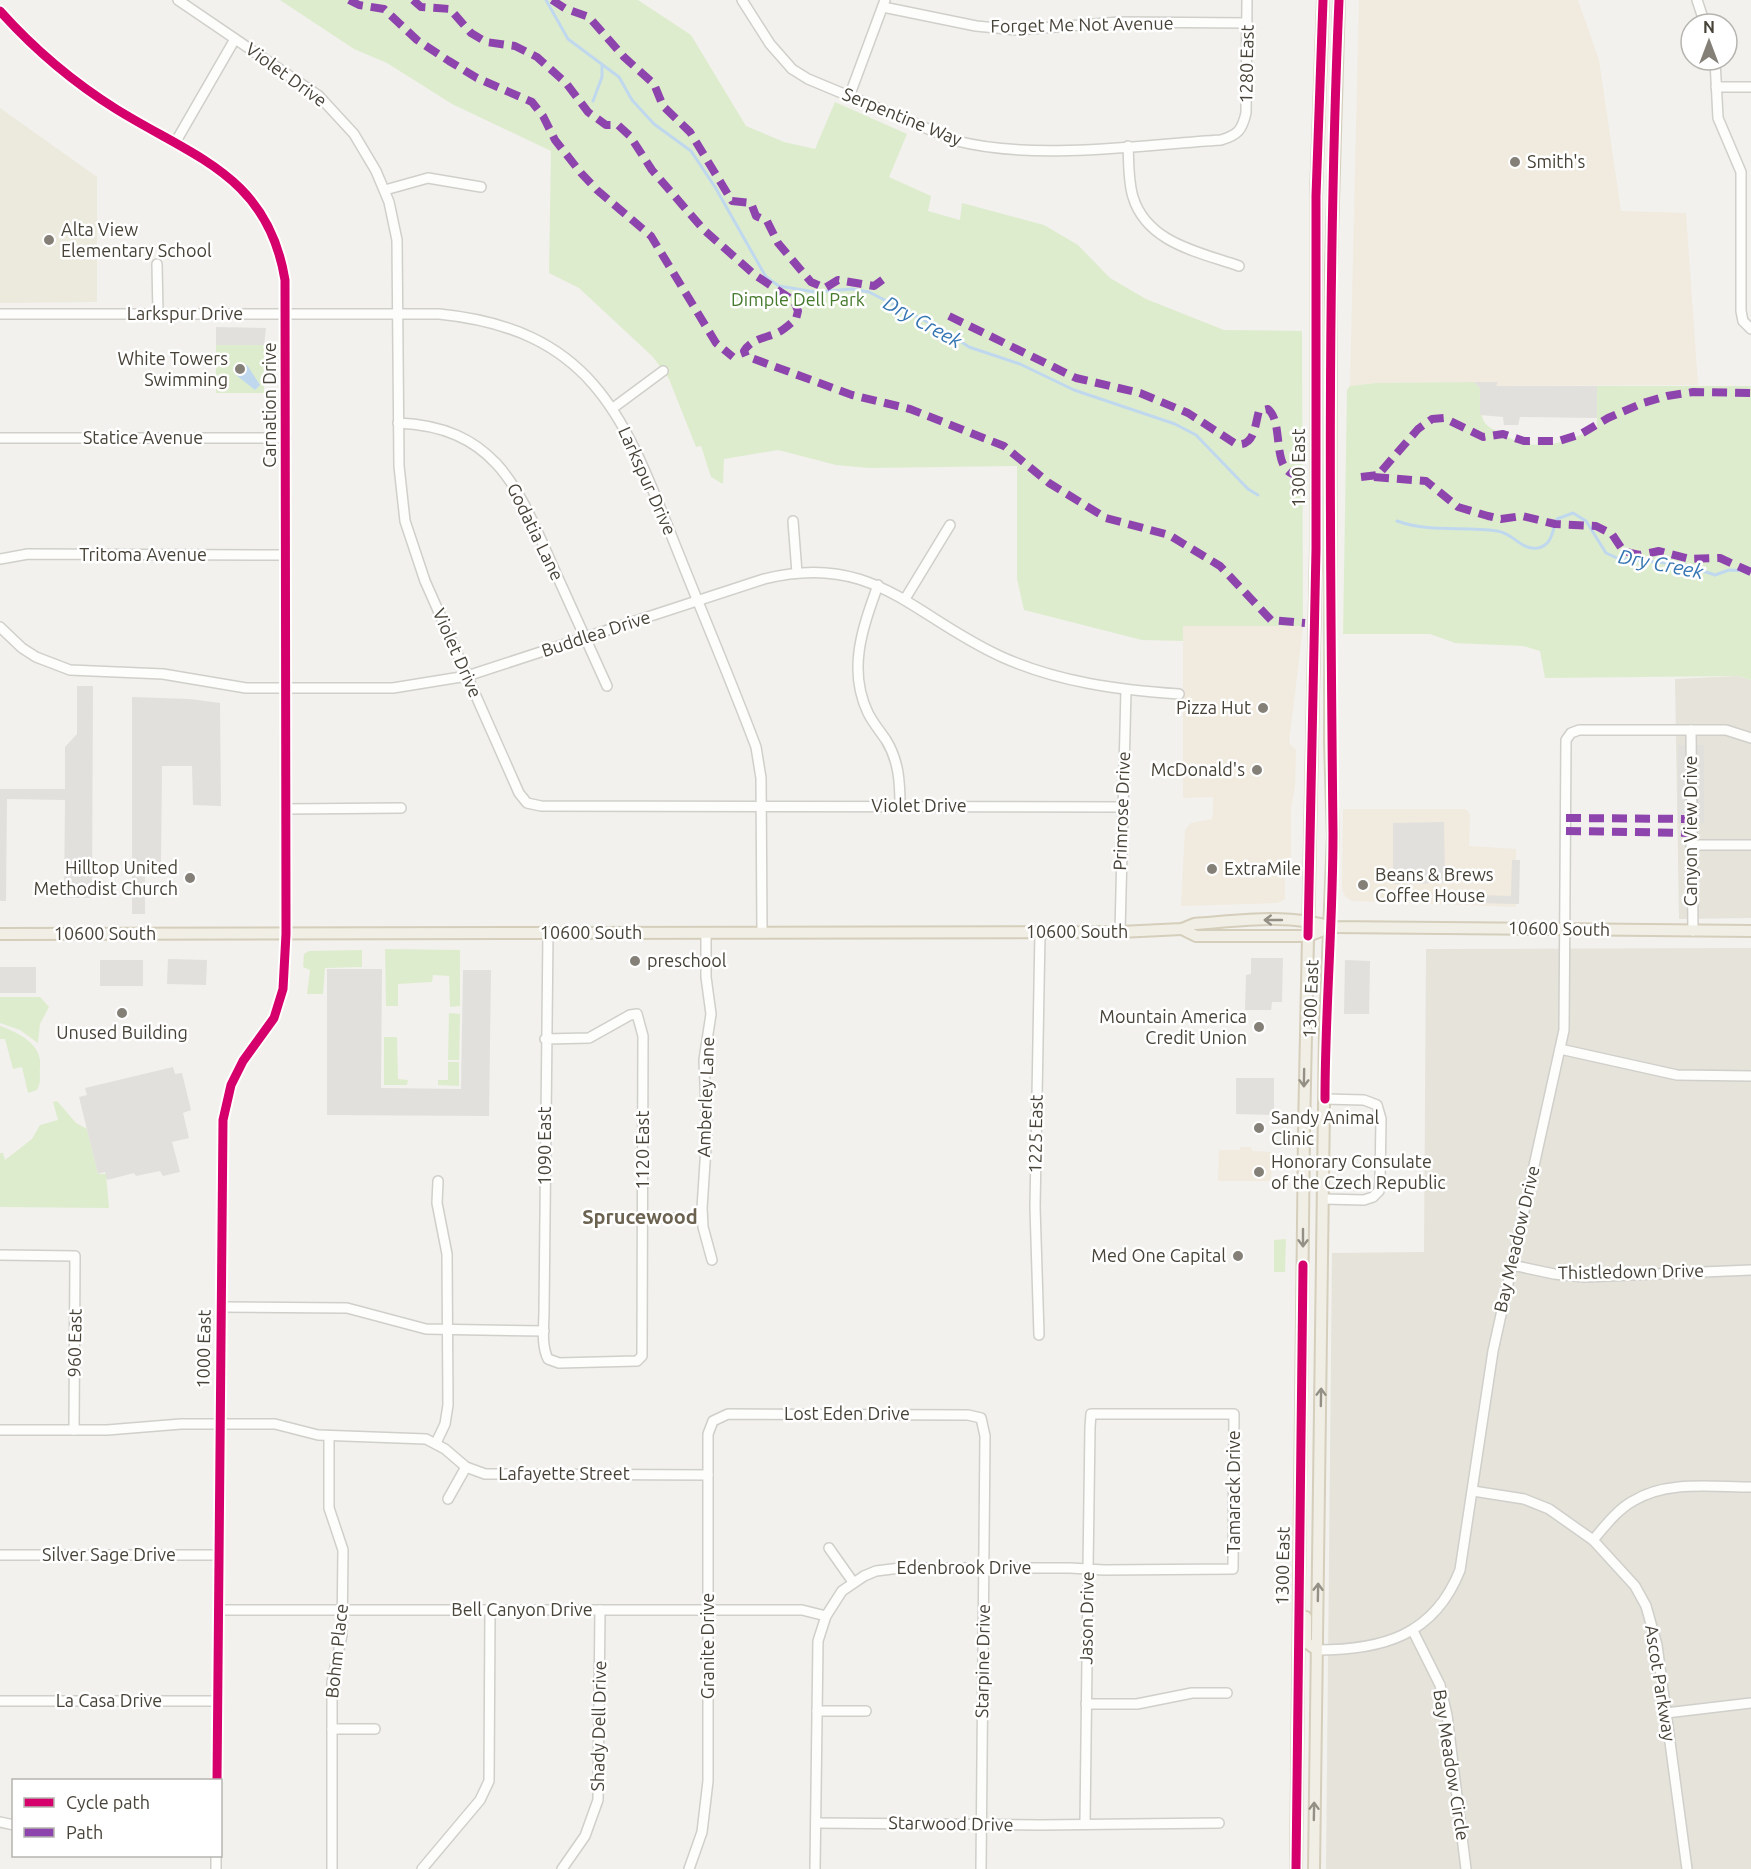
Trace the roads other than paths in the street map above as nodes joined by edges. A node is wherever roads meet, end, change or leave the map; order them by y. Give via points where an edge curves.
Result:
1 (178, 0) edge
2 (742, 0) edge
3 (1247, 0) edge
4 (1339, 0) edge
5 (884, 4) edge
6 (1323, 5) edge
7 (0, 11) edge
8 (1247, 23) junction
9 (235, 39) junction
10 (1336, 68) junction
11 (1715, 72) edge
12 (1716, 87) junction
13 (1751, 87) edge
14 (849, 97) junction
15 (1242, 128) joint
16 (176, 143) junction
17 (1128, 146) junction
18 (481, 187) dead end
19 (385, 190) junction
20 (157, 264) dead end
21 (1239, 266) dead end
22 (0, 314) edge
23 (158, 314) junction
24 (286, 314) junction
25 (399, 314) junction
26 (1749, 328) edge
27 (663, 371) dead end
28 (613, 408) junction
29 (398, 423) junction
30 (0, 438) edge
31 (286, 438) junction
32 (793, 521) dead end
33 (950, 525) dead end
34 (286, 555) junction
35 (0, 558) edge
36 (797, 573) junction
37 (878, 585) junction
38 (905, 599) junction
39 (698, 601) junction
40 (0, 627) edge
41 (585, 637) junction
42 (467, 676) junction
43 (607, 686) dead end
44 (285, 689) junction
45 (1126, 690) junction
46 (1179, 694) dead end
47 (1691, 730) junction
48 (1751, 738) edge
49 (762, 806) junction
50 (900, 806) junction
51 (1122, 807) junction
52 (401, 808) dead end
53 (286, 809) junction
54 (1691, 845) junction
55 (1751, 845) edge
56 (1308, 920) junction
57 (1330, 927) junction
58 (1182, 929) junction
59 (1566, 929) junction
60 (1693, 931) junction
61 (1751, 931) edge
62 (762, 932) junction
63 (1040, 932) junction
64 (1120, 932) junction
65 (548, 933) junction
66 (706, 933) junction
67 (0, 934) edge
68 (286, 934) junction
69 (1308, 936) junction
70 (545, 1039) junction
71 (1560, 1049) junction
72 (1751, 1076) edge
73 (1325, 1099) junction
74 (438, 1181) dead end
75 (1324, 1199) junction
76 (643, 1218) junction
77 (683, 1218) dead end
78 (0, 1255) edge
79 (712, 1260) dead end
80 (1512, 1265) junction
81 (1751, 1270) edge
82 (220, 1306) junction
83 (448, 1330) junction
84 (544, 1331) junction
85 (1039, 1335) dead end
86 (548, 1359) joint
87 (1234, 1414) joint
88 (981, 1418) joint
89 (713, 1421) joint
90 (219, 1423) junction
91 (0, 1430) edge
92 (74, 1430) junction
93 (329, 1436) junction
94 (436, 1443) junction
95 (466, 1467) junction
96 (708, 1475) junction
97 (1751, 1487) edge
98 (1473, 1491) junction
99 (448, 1499) dead end
100 (1593, 1540) junction
101 (829, 1548) dead end
102 (0, 1555) edge
103 (218, 1555) junction
104 (1300, 1558) junction
105 (984, 1567) junction
106 (1088, 1569) junction
107 (1233, 1569) joint
108 (853, 1582) junction
109 (218, 1610) junction
110 (343, 1610) junction
111 (600, 1610) junction
112 (708, 1610) junction
113 (490, 1611) junction
114 (826, 1616) junction
115 (1413, 1631) junction
116 (1317, 1650) junction
117 (1227, 1694) dead end
118 (0, 1701) edge
119 (217, 1701) junction
120 (1751, 1703) edge
121 (1086, 1704) junction
122 (817, 1711) junction
123 (866, 1711) dead end
124 (1666, 1713) junction
125 (332, 1729) junction
126 (375, 1729) dead end
127 (217, 1779) edge
128 (816, 1823) junction
129 (1085, 1823) junction
130 (1219, 1823) dead end
131 (981, 1825) junction
132 (332, 1869) edge
133 (422, 1869) edge
134 (562, 1869) edge
135 (689, 1869) edge
136 (815, 1869) edge
137 (981, 1869) edge
138 (1296, 1869) edge
139 (1314, 1869) edge
140 (1467, 1869) edge
141 (1687, 1869) edge

1 - 9 street, Violet Drive
2 - 14 street, Serpentine Way via 770,44 792,69
3 - 8 street, 1280 East
4 - 10 main road, 1300 East
5 - 8 street, Forget Me Not Avenue via 976,26 1017,30 1119,22
5 - 14 street
6 - 10 main road via 1330,32 1329,60
6 - 56 main road, 1300 East via 1316,196 1316,549
7 - 16 street, Carnation Drive via 69,76
8 - 15 street, 1280 East via 1246,113
9 - 16 street
9 - 19 street, Violet Drive via 331,106 366,151
10 - 57 main road, 1300 East via 1330,356
11 - 12 street
12 - 13 street
12 - 26 street via 1718,118 1741,172 1741,311
14 - 17 street, Serpentine Way via 934,133 980,147 1029,151
15 - 17 street, Serpentine Way via 1236,136 1221,140
16 - 24 street, Carnation Drive via 233,180 264,216 282,257
17 - 21 street via 1133,198 1158,235
18 - 19 street via 428,178
19 - 25 street, Violet Drive via 397,240
20 - 23 street
22 - 23 street, Larkspur Drive
23 - 24 street, Larkspur Drive
24 - 25 street, Larkspur Drive
24 - 31 street, Carnation Drive
25 - 28 street, Larkspur Drive via 473,318 506,326 538,340 591,381
25 - 29 street, Violet Drive
27 - 28 street
28 - 39 street, Larkspur Drive via 638,454
29 - 41 street, Godatia Lane via 431,427 464,439 480,448 508,475 526,505
29 - 42 street, Violet Drive via 401,497 411,545
30 - 31 street, Statice Avenue
31 - 34 street, Carnation Drive
32 - 36 street
33 - 38 street
34 - 35 street, Tritoma Avenue via 28,554
34 - 44 street, Carnation Drive
36 - 37 street, Buddlea Drive via 837,574
36 - 39 street, Buddlea Drive via 764,579
37 - 38 street, Buddlea Drive
37 - 50 street via 860,634 858,674 867,711 887,742 898,769
38 - 45 street, Buddlea Drive via 1002,657 1065,678
39 - 41 street, Buddlea Drive
39 - 49 street, Larkspur Drive via 756,747
40 - 44 street, Buddlea Drive via 36,657 70,670 163,674 246,688
41 - 42 street, Buddlea Drive
41 - 43 street, Godatia Lane
42 - 44 street, Buddlea Drive via 393,688
42 - 49 street, Violet Drive via 527,803
44 - 53 street, Carnation Drive
45 - 46 street, Buddlea Drive
45 - 51 street, Primrose Drive
47 - 48 street via 1735,731
47 - 54 street, Canyon View Drive
47 - 59 street, Bay Meadow Drive via 1571,733 1566,740
49 - 50 street, Violet Drive
49 - 62 street, Larkspur Drive
50 - 51 street, Violet Drive
51 - 64 street, Primrose Drive
52 - 53 street
53 - 68 street, Carnation Drive
54 - 55 street
54 - 60 street, Canyon View Drive
56 - 57 main road, 10600 South
56 -> 58 main road, 10600 South via 1204,923
56 - 69 main road, 1300 East
57 - 59 main road, 10600 South
57 - 69 main road, 10600 South
57 - 73 main road, 1300 East
58 - 64 main road, 10600 South
58 - 69 main road, 10600 South via 1196,936
59 - 60 main road, 10600 South
59 - 71 street, Bay Meadow Drive via 1566,1009
60 - 61 main road, 10600 South
62 - 63 main road, 10600 South
62 - 66 main road, 10600 South
63 - 64 main road, 10600 South
63 - 85 street, 1225 East via 1035,1208
65 - 66 main road, 10600 South
65 - 68 main road, 10600 South
65 - 70 street, 1090 East
66 - 79 street, Amberley Lane via 711,1014 704,1060 707,1132 702,1208
67 - 68 main road, 10600 South
68 - 82 street, 1000 East via 283,989 274,1018 243,1061 225,1102
69 -> 104 main road, 1300 East
70 - 76 street, 1120 East via 588,1038 637,1014 644,1036
70 - 84 street, 1090 East
71 - 72 street via 1677,1075
71 - 80 street, Bay Meadow Drive
73 - 75 main road, 1300 East
73 - 75 street via 1377,1104 1381,1119 1379,1191 1364,1200
74 - 83 street via 437,1203 447,1254
116 -> 75 main road, 1300 East
76 - 77 street
76 - 86 street, 1120 East via 640,1359 627,1363 565,1363
78 - 92 street, 960 East via 75,1256
80 - 81 street, Thistledown Drive via 1576,1276
80 - 98 street, Bay Meadow Drive via 1488,1378
82 - 83 street via 347,1308 407,1325
82 - 90 street, 1000 East
83 - 84 street
83 - 94 street via 447,1415
84 - 86 street, 1090 East
87 - 106 street, Jason Drive via 1091,1414
87 - 107 street, Tamarack Drive
88 - 89 street, Lost Eden Drive via 728,1414
88 - 105 street, Starpine Drive via 985,1436
89 - 96 street, Granite Drive via 709,1429
90 - 92 street, Lafayette Street
90 - 93 street, Lafayette Street via 288,1425
90 - 103 street, 1000 East
91 - 92 street, Lafayette Street
93 - 94 street, Lafayette Street via 415,1437
93 - 110 street, Bohm Place via 329,1508 343,1550
94 - 95 street, Lafayette Street
95 - 96 street, Lafayette Street via 494,1475
95 - 99 street
96 - 112 street, Granite Drive
97 - 100 street via 1653,1492 1632,1501
98 - 100 street, Ascot Parkway via 1524,1499 1549,1509
98 - 115 street, Bay Meadow Drive via 1465,1550 1454,1585 1437,1610
100 - 124 street, Ascot Parkway via 1622,1569 1646,1606 1657,1645
101 - 108 street
102 - 103 street, Silver Sage Drive
103 - 109 street, 1000 East
104 - 116 main road via 1305,1584 1306,1642
104 - 138 main road, 1300 East
105 - 106 street, Edenbrook Drive
105 - 108 street, Edenbrook Drive via 888,1568
105 - 131 street, Starpine Drive
106 - 107 street, Edenbrook Drive
106 - 121 street, Jason Drive
108 - 114 street, Edenbrook Drive via 842,1591
109 - 110 street, Bell Canyon Drive
109 - 119 street, 1000 East
110 - 113 street, Bell Canyon Drive
110 - 125 street, Bohm Place via 332,1682
111 - 112 street, Bell Canyon Drive
111 - 113 street, Bell Canyon Drive
111 - 134 street, Shady Dell Drive via 598,1800 585,1836
112 - 114 street, Bell Canyon Drive via 802,1610
112 - 135 street, Granite Drive via 708,1781 702,1832
113 - 133 street via 489,1781 480,1800
114 - 122 street, Edenbrook Drive via 818,1641
115 - 116 street, Bay Meadow Drive via 1362,1649
115 - 140 street, Bay Meadow Circle via 1440,1685 1447,1715
139 -> 116 main road, 1300 East
117 - 121 street via 1192,1693 1137,1704
118 - 119 street, La Casa Drive
119 - 127 street, 1000 East
120 - 124 street
121 - 129 street, Jason Drive
122 - 123 street
122 - 128 street, Edenbrook Drive
124 - 141 street, Ascot Parkway
125 - 126 street
125 - 132 street, Bohm Place
128 - 131 street, Starwood Drive
128 - 136 street, Edenbrook Drive
129 - 130 street, Starwood Drive
129 - 131 street, Starwood Drive
131 - 137 street, Starpine Drive

